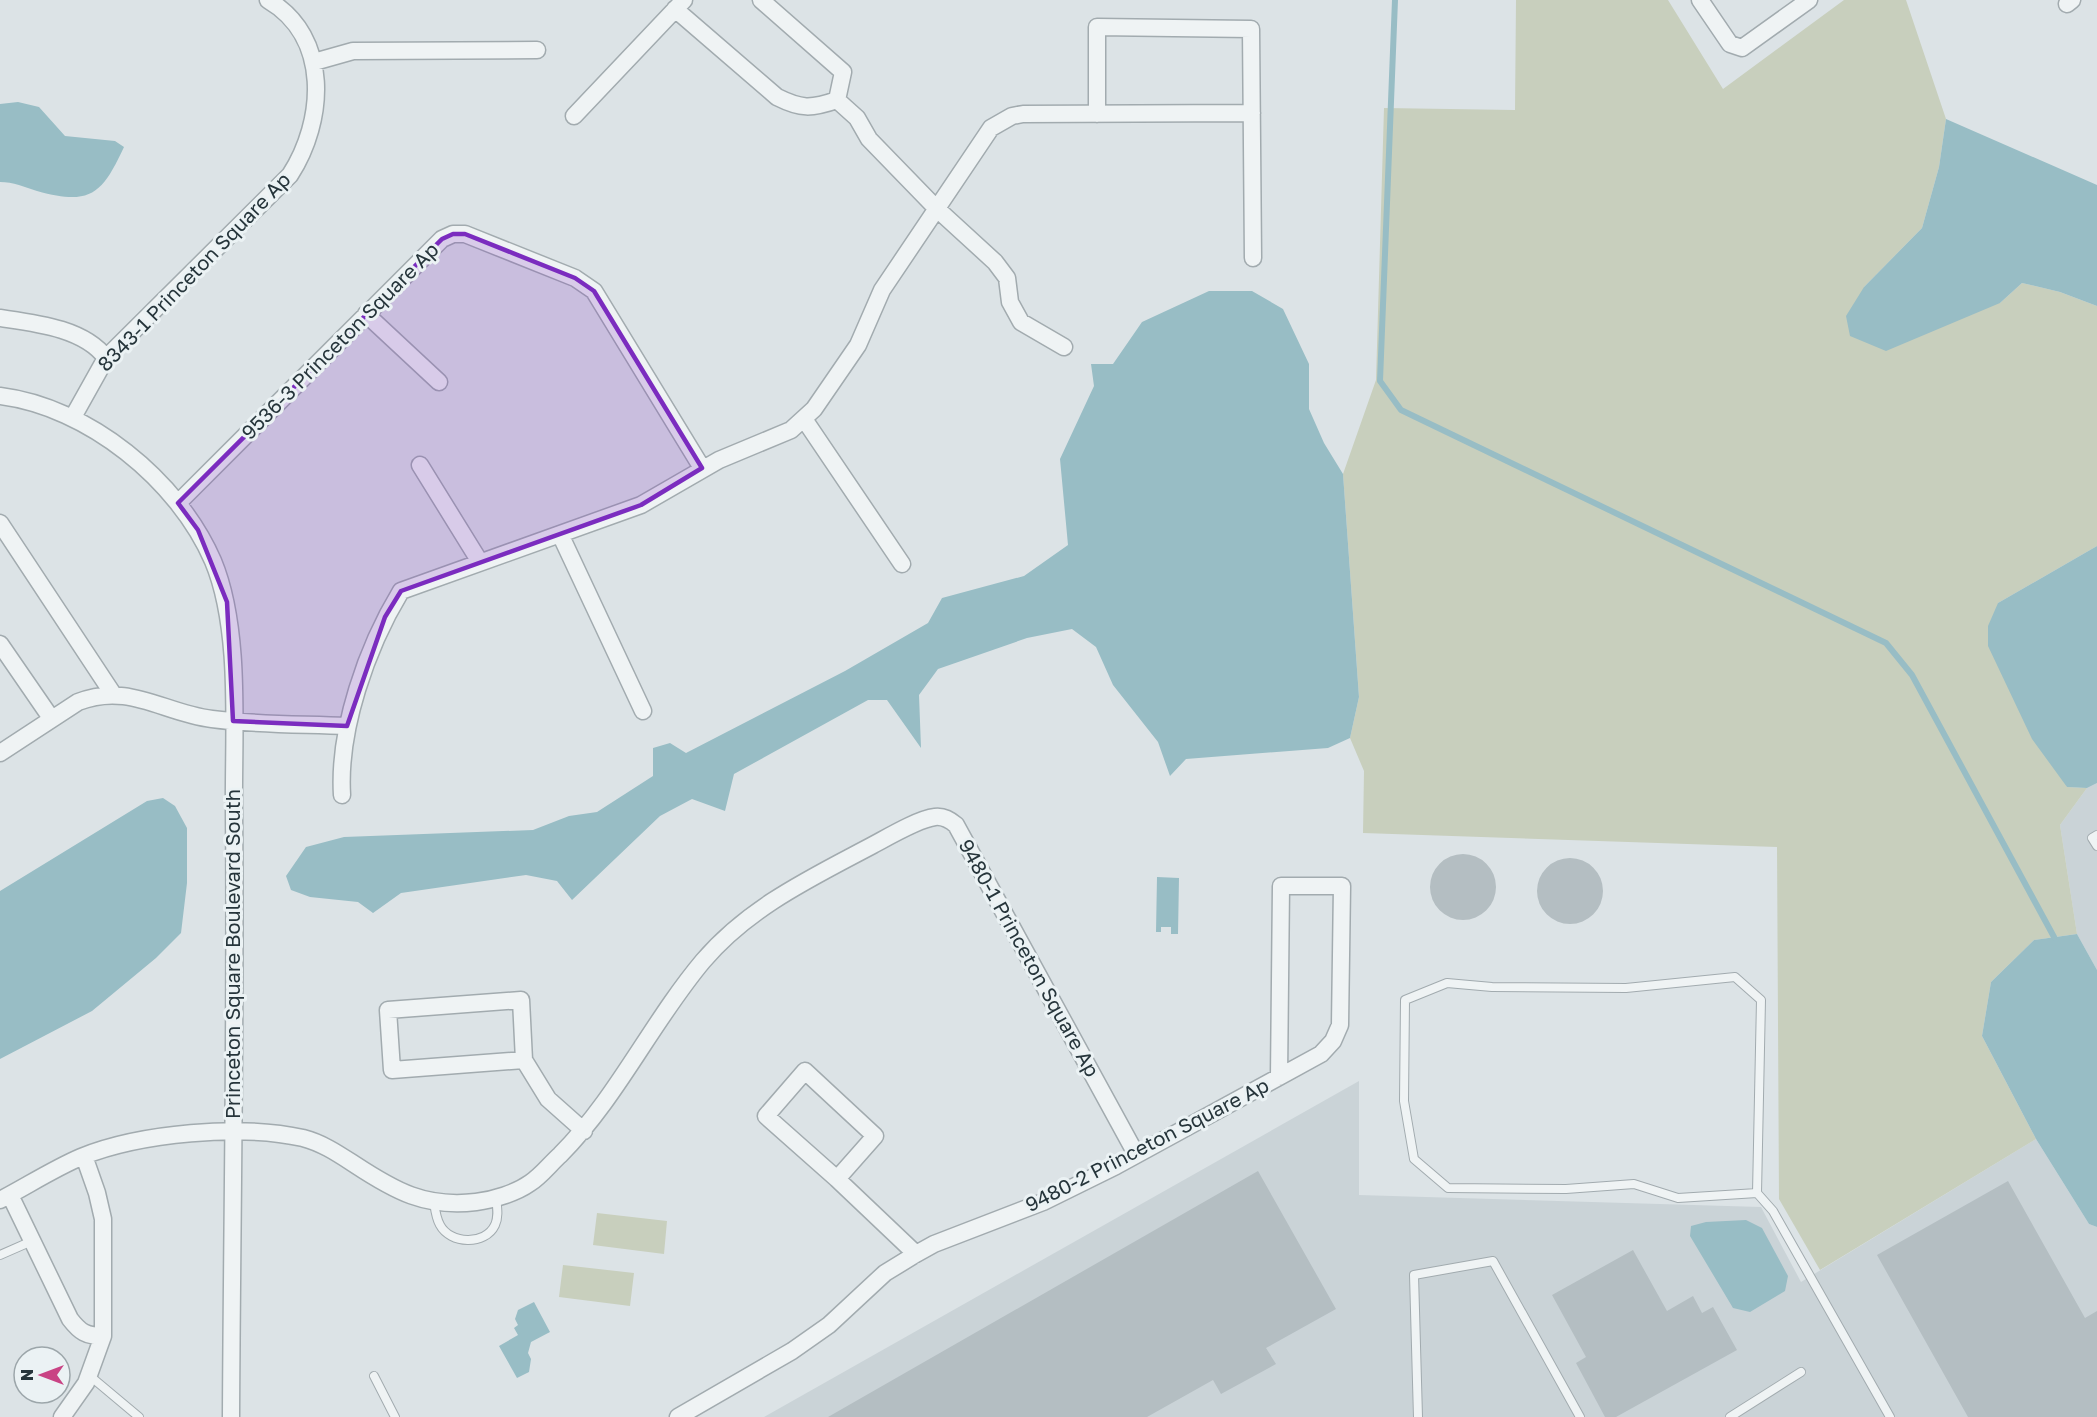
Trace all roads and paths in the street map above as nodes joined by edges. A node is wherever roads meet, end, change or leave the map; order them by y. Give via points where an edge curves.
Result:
1 (268, 0) edge
2 (761, 0) edge
3 (1700, 0) edge
4 (1809, 0) edge
5 (680, 5) edge
6 (537, 50) dead end
7 (314, 62) junction
8 (837, 100) junction
9 (1252, 113) junction
10 (1097, 114) junction
11 (574, 116) dead end
12 (936, 208) junction
13 (1253, 258) dead end
14 (366, 314) junction
15 (0, 318) edge
16 (1064, 347) dead end
17 (106, 358) junction
18 (439, 382) dead end
19 (0, 396) edge
20 (73, 417) junction
21 (804, 419) junction
22 (420, 465) dead end
23 (702, 468) junction
24 (178, 503) junction
25 (0, 523) edge
26 (560, 534) junction
27 (480, 562) junction
28 (903, 564) dead end
29 (0, 644) edge
30 (114, 694) junction
31 (643, 711) dead end
32 (51, 718) junction
33 (233, 721) junction
34 (347, 726) junction
35 (0, 753) edge
36 (342, 795) dead end
37 (2097, 835) edge
38 (2097, 846) edge
39 (524, 1060) junction
40 (1279, 1077) junction
41 (584, 1131) junction
42 (233, 1132) junction
43 (1136, 1154) junction
44 (84, 1156) junction
45 (837, 1179) junction
46 (1757, 1193) junction
47 (5, 1197) edge
48 (496, 1197) junction
49 (434, 1202) junction
50 (32, 1241) junction
51 (916, 1254) junction
52 (0, 1256) edge
53 (103, 1336) junction
54 (1801, 1372) dead end
55 (90, 1376) junction
56 (374, 1376) dead end
57 (62, 1417) edge
58 (139, 1417) edge
59 (231, 1417) edge
60 (396, 1417) edge
61 (678, 1417) edge
62 (1418, 1417) edge
63 (1580, 1417) edge
64 (1730, 1417) edge
65 (1890, 1417) edge

1 - 7 street, 8343-1 Princeton Square Ap via 294,23
2 - 8 street via 843,72
3 - 4 street via 1730,44 1742,48
5 - 8 street via 777,97 815,108
5 - 11 street
6 - 7 street via 353,51
7 - 17 street, 8343-1 Princeton Square Ap via 317,102 312,131 290,175
8 - 12 street via 857,118 869,140
9 - 10 street
9 - 10 street via 1251,29 1096,27
9 - 13 street
10 - 12 street via 1012,116 991,128
12 - 16 street via 1007,278 1010,302 1021,322
12 - 21 street via 882,290 858,345
14 - 18 street
14 - 23 street, 9536-3 Princeton Square Ap via 442,239 453,234 465,234 575,278 594,291
14 - 24 street, 9536-3 Princeton Square Ap
15 - 17 street via 69,333 100,349
17 - 20 street, 8343-1 Princeton Square Ap
19 - 20 street, Princeton Square Boulevard South
20 - 24 street, Princeton Square Boulevard South via 122,448
21 - 23 street via 791,430
21 - 28 street
22 - 27 street
23 - 26 street via 641,505
24 - 33 street, Princeton Square Boulevard South via 198,530 227,602
25 - 30 street
26 - 27 street
26 - 31 street
27 - 34 street via 401,591 385,617
29 - 32 street
30 - 32 street via 92,697
30 - 33 street via 137,697 198,717
32 - 35 street
33 - 34 street
33 - 42 street, Princeton Square Boulevard South
34 - 36 street via 342,749
37 - 38 lane via 2092,838
39 - 39 street via 521,1000 388,1010 392,1070
39 - 41 street via 548,1099
40 - 40 street, 9480-2 Princeton Square Ap via 1321,1054 1340,1025 1342,886 1281,886
40 - 43 street, 9480-2 Princeton Square Ap
41 - 43 street, 9480-1 Princeton Square Ap via 682,988 722,940 770,901 890,836 934,817 946,818 956,825
41 - 48 street, 9480-1 Princeton Square Ap via 530,1183
42 - 44 street, 9480-1 Princeton Square Ap via 148,1138
42 - 49 street, 9480-1 Princeton Square Ap via 292,1137 325,1146 407,1195
42 - 59 street, Princeton Square Boulevard South
43 - 51 street, 9480-2 Princeton Square Ap via 1043,1202
44 - 47 street, 9480-1 Princeton Square Ap
44 - 53 street via 98,1192 103,1219
45 - 45 street via 766,1116 805,1071 875,1136
45 - 51 street
46 - 46 lane via 1678,1198 1634,1184 1566,1189 1448,1188 1414,1159 1404,1101 1405,1000 1447,983 1626,988 1735,977 1761,1000
46 - 65 lane via 1773,1211
47 - 50 street
48 - 49 street, 9480-1 Princeton Square Ap via 463,1204
48 - 49 lane via 498,1217 494,1228 478,1239 463,1240 449,1235 440,1225
50 - 52 lane
50 - 53 street via 70,1319 80,1332
51 - 61 street, 9480-2 Princeton Square Ap via 885,1274 829,1325 792,1351
53 - 55 street
54 - 64 lane
55 - 57 street
55 - 58 lane
56 - 60 lane
62 - 63 lane via 1414,1275 1493,1261

